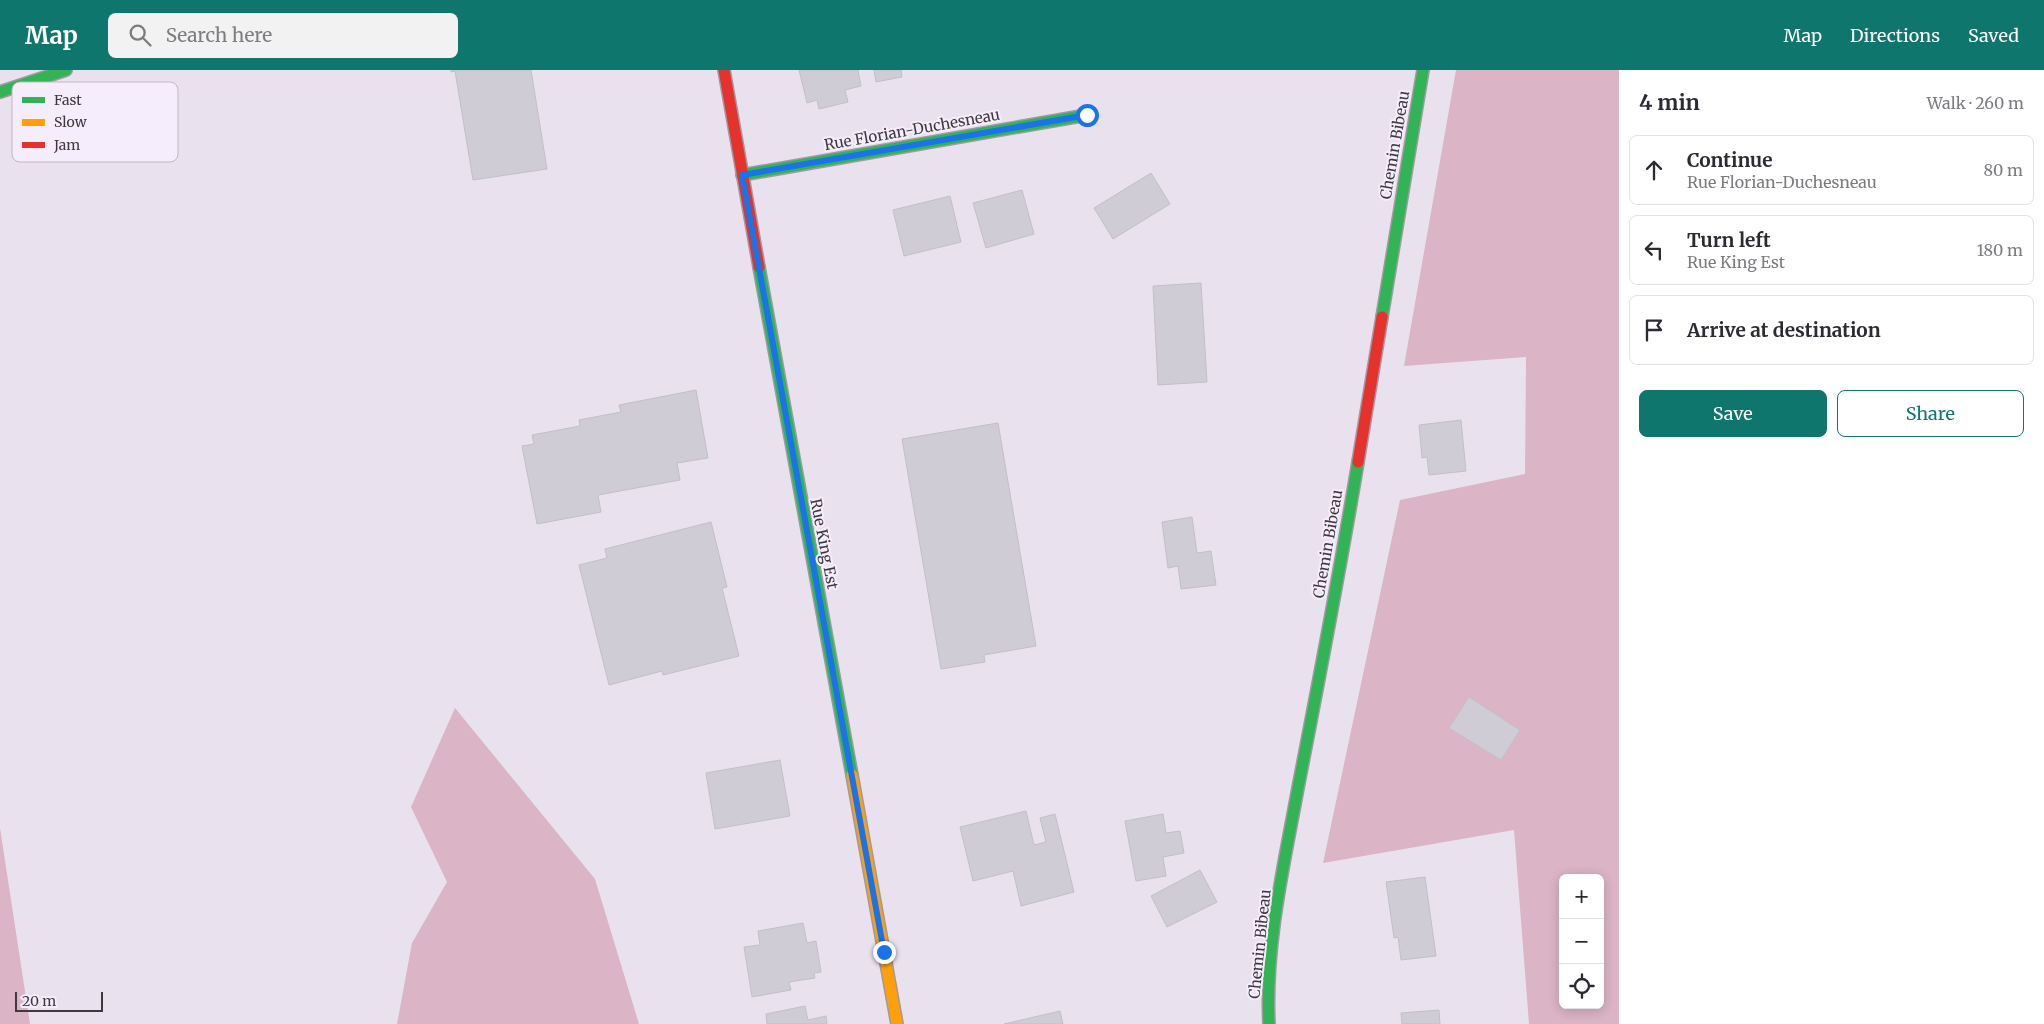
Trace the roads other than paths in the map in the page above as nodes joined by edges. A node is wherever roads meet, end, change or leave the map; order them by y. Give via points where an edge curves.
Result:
1 (66, 70) edge
2 (724, 70) edge
3 (1423, 70) edge
4 (30, 82) edge
5 (12, 88) edge
6 (0, 92) edge
7 (1087, 115) dead end
8 (742, 175) junction
9 (897, 1024) edge
10 (1269, 1024) edge

1 - 4 street
2 - 8 street, Rue King Est
3 - 10 street, Chemin Bibeau via 1348,518 1282,871 1272,940
5 - 6 street
7 - 8 street, Rue Florian-Duchesneau
8 - 9 street, Rue King Est

